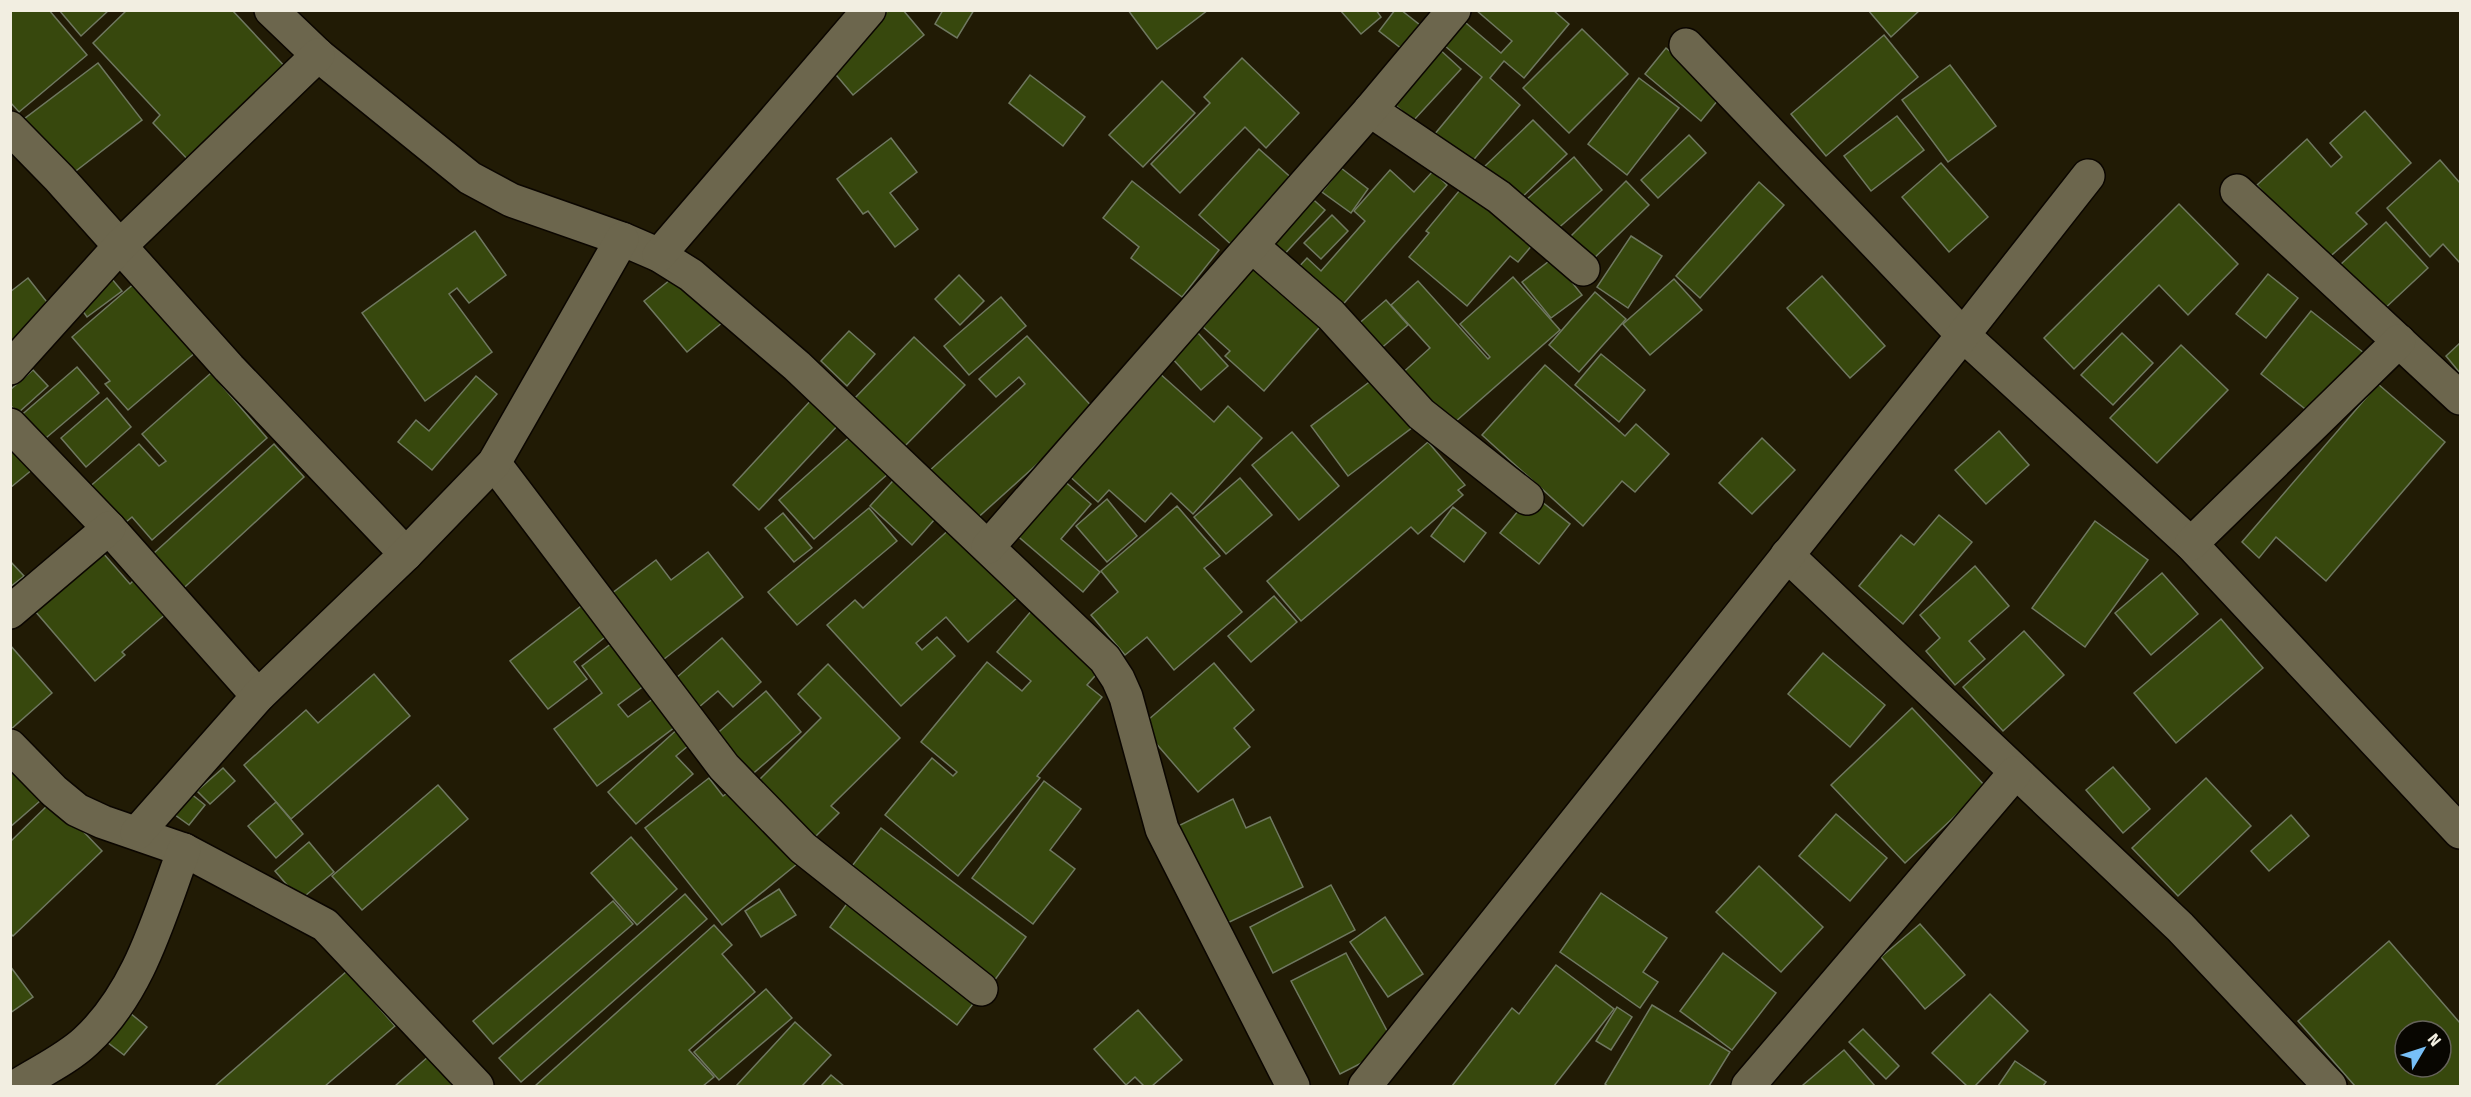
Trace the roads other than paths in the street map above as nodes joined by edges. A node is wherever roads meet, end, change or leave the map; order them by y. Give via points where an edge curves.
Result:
1 (272, 10) edge
2 (868, 10) edge
3 (1454, 10) edge
4 (1686, 45) dead end
5 (318, 55) junction
6 (1370, 110) junction
7 (10, 128) edge
8 (2088, 176) dead end
9 (2237, 191) dead end
10 (621, 239) junction
11 (120, 246) junction
12 (1252, 246) junction
13 (659, 255) junction
14 (1582, 269) dead end
15 (1964, 335) junction
16 (2399, 341) junction
17 (10, 368) edge
18 (2460, 398) edge
19 (10, 425) edge
20 (494, 463) junction
21 (1527, 498) dead end
22 (109, 528) junction
23 (2191, 544) junction
24 (988, 547) junction
25 (406, 554) junction
26 (1786, 555) junction
27 (10, 612) edge
28 (258, 696) junction
29 (10, 746) edge
30 (2016, 773) junction
31 (2460, 832) edge
32 (137, 833) junction
33 (184, 850) junction
34 (981, 989) dead end
35 (17, 1086) edge
36 (477, 1086) edge
37 (1293, 1086) edge
38 (1365, 1086) edge
39 (1748, 1086) edge
40 (2330, 1086) edge

1 - 5 street
2 - 13 street
3 - 6 street
4 - 15 street
5 - 10 street via 470,178 511,200
5 - 11 street
6 - 12 street
6 - 14 street via 1499,197
7 - 11 street
8 - 15 street
9 - 16 street
10 - 13 street
10 - 20 street
11 - 17 street
11 - 25 street via 229,368
12 - 21 street via 1331,315 1421,414
12 - 24 street
13 - 24 street via 691,276 797,366
15 - 23 street
15 - 26 street
16 - 18 street
16 - 23 street
19 - 22 street
20 - 25 street
20 - 34 street via 724,767 803,849
22 - 27 street
22 - 28 street
23 - 31 street
24 - 37 street via 1105,659 1118,679 1162,829
25 - 28 street
26 - 30 street
26 - 38 street
28 - 32 street
29 - 32 street via 77,810
30 - 39 street
30 - 40 street via 2180,927
32 - 33 street
33 - 35 street via 135,977 105,1022 84,1042
33 - 36 street via 326,925

